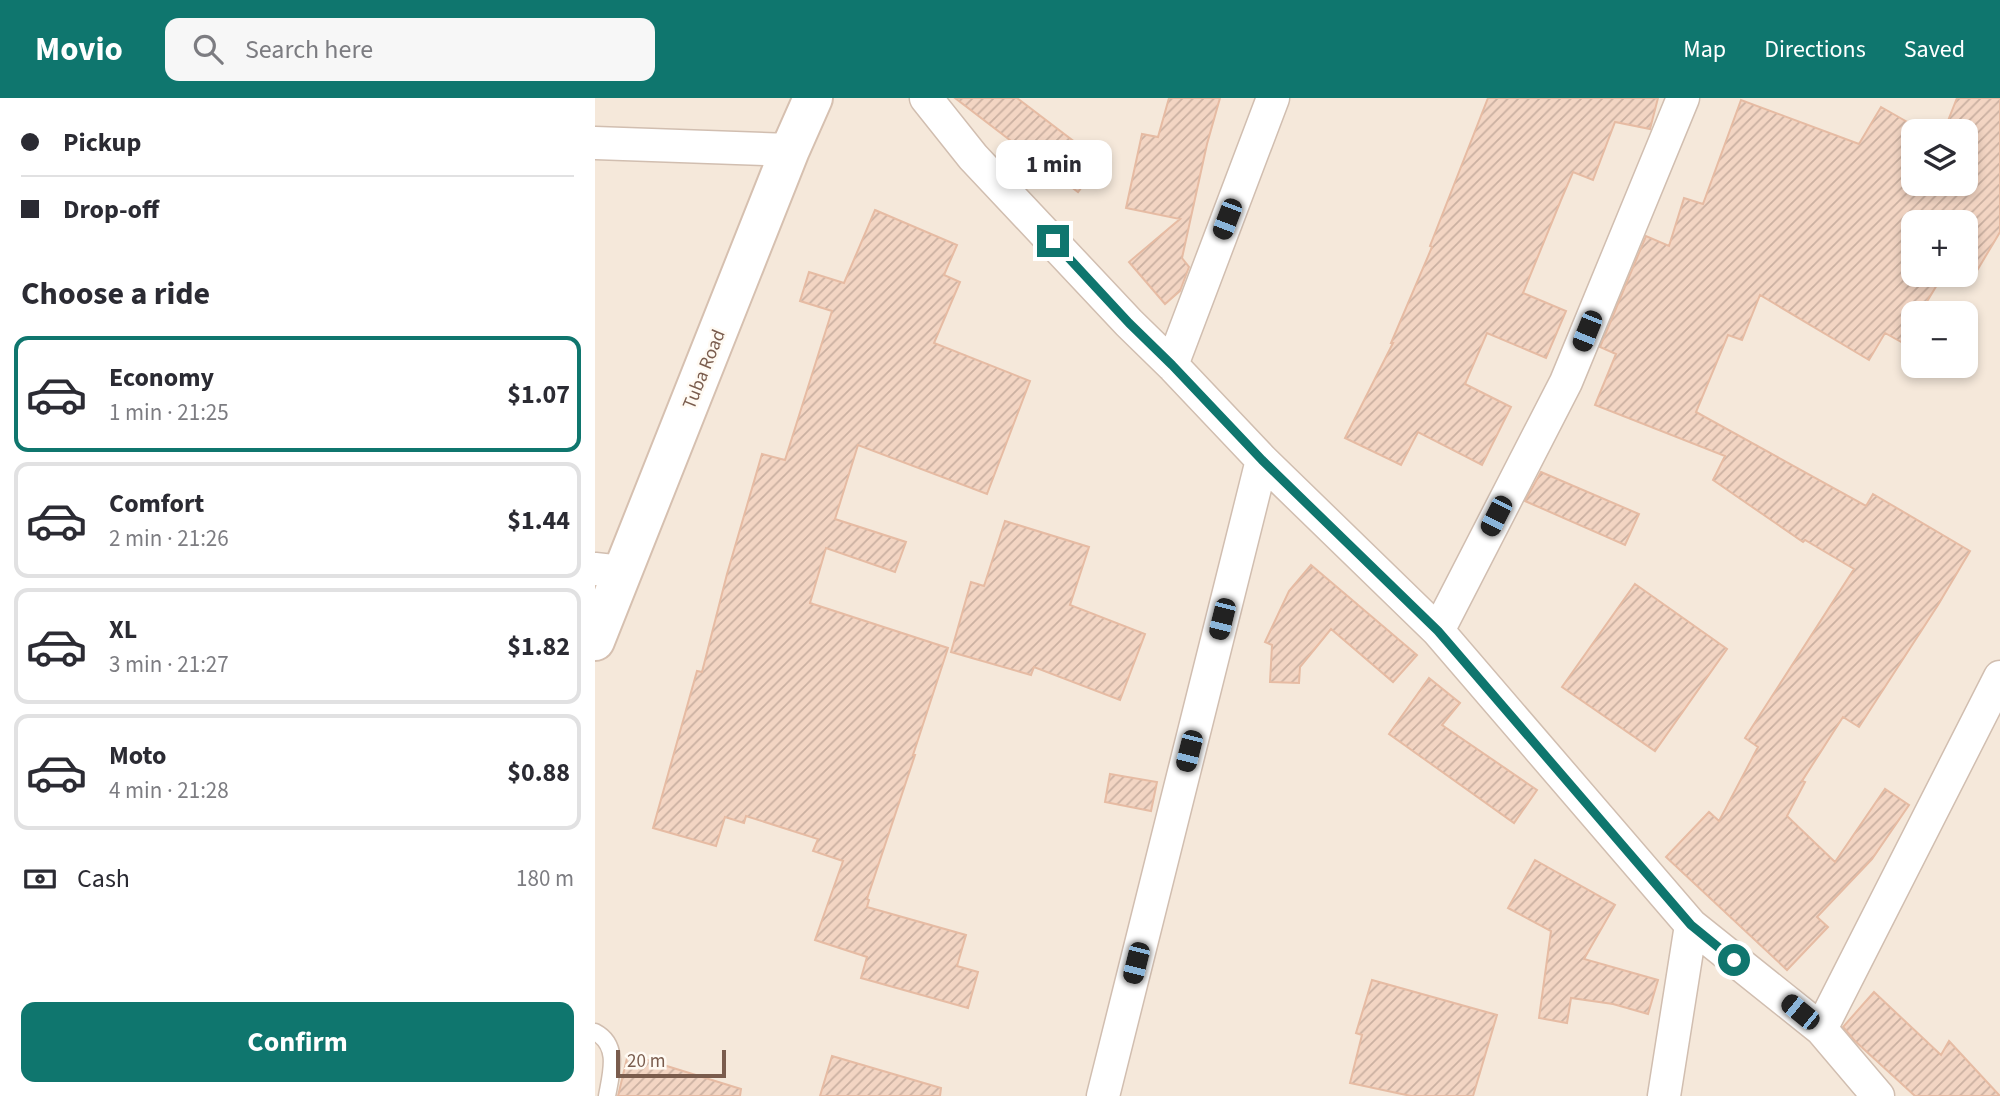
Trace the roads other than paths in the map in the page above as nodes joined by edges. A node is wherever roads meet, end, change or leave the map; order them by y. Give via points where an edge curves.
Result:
1 (813, 98) edge
2 (926, 98) edge
3 (1273, 98) edge
4 (1682, 98) edge
5 (595, 143) edge
6 (790, 150) junction
7 (1172, 365) junction
8 (1262, 460) junction
9 (608, 571) edge
10 (1438, 631) junction
11 (595, 641) edge
12 (2000, 677) edge
13 (1691, 925) junction
14 (1821, 1029) junction
15 (595, 1032) edge
16 (607, 1096) edge
17 (1103, 1096) edge
18 (1664, 1096) edge
19 (1878, 1096) edge

1 - 6 street, Tuba Road
2 - 7 street via 973,157
3 - 7 street
4 - 10 street via 1566,382
5 - 6 street
6 - 9 street, Tuba Road
7 - 8 street
8 - 10 street
8 - 17 street
9 - 11 street, Tuba Road
10 - 13 street
12 - 14 street
13 - 14 street
13 - 18 street
14 - 19 street
15 - 16 lane via 611,1047

